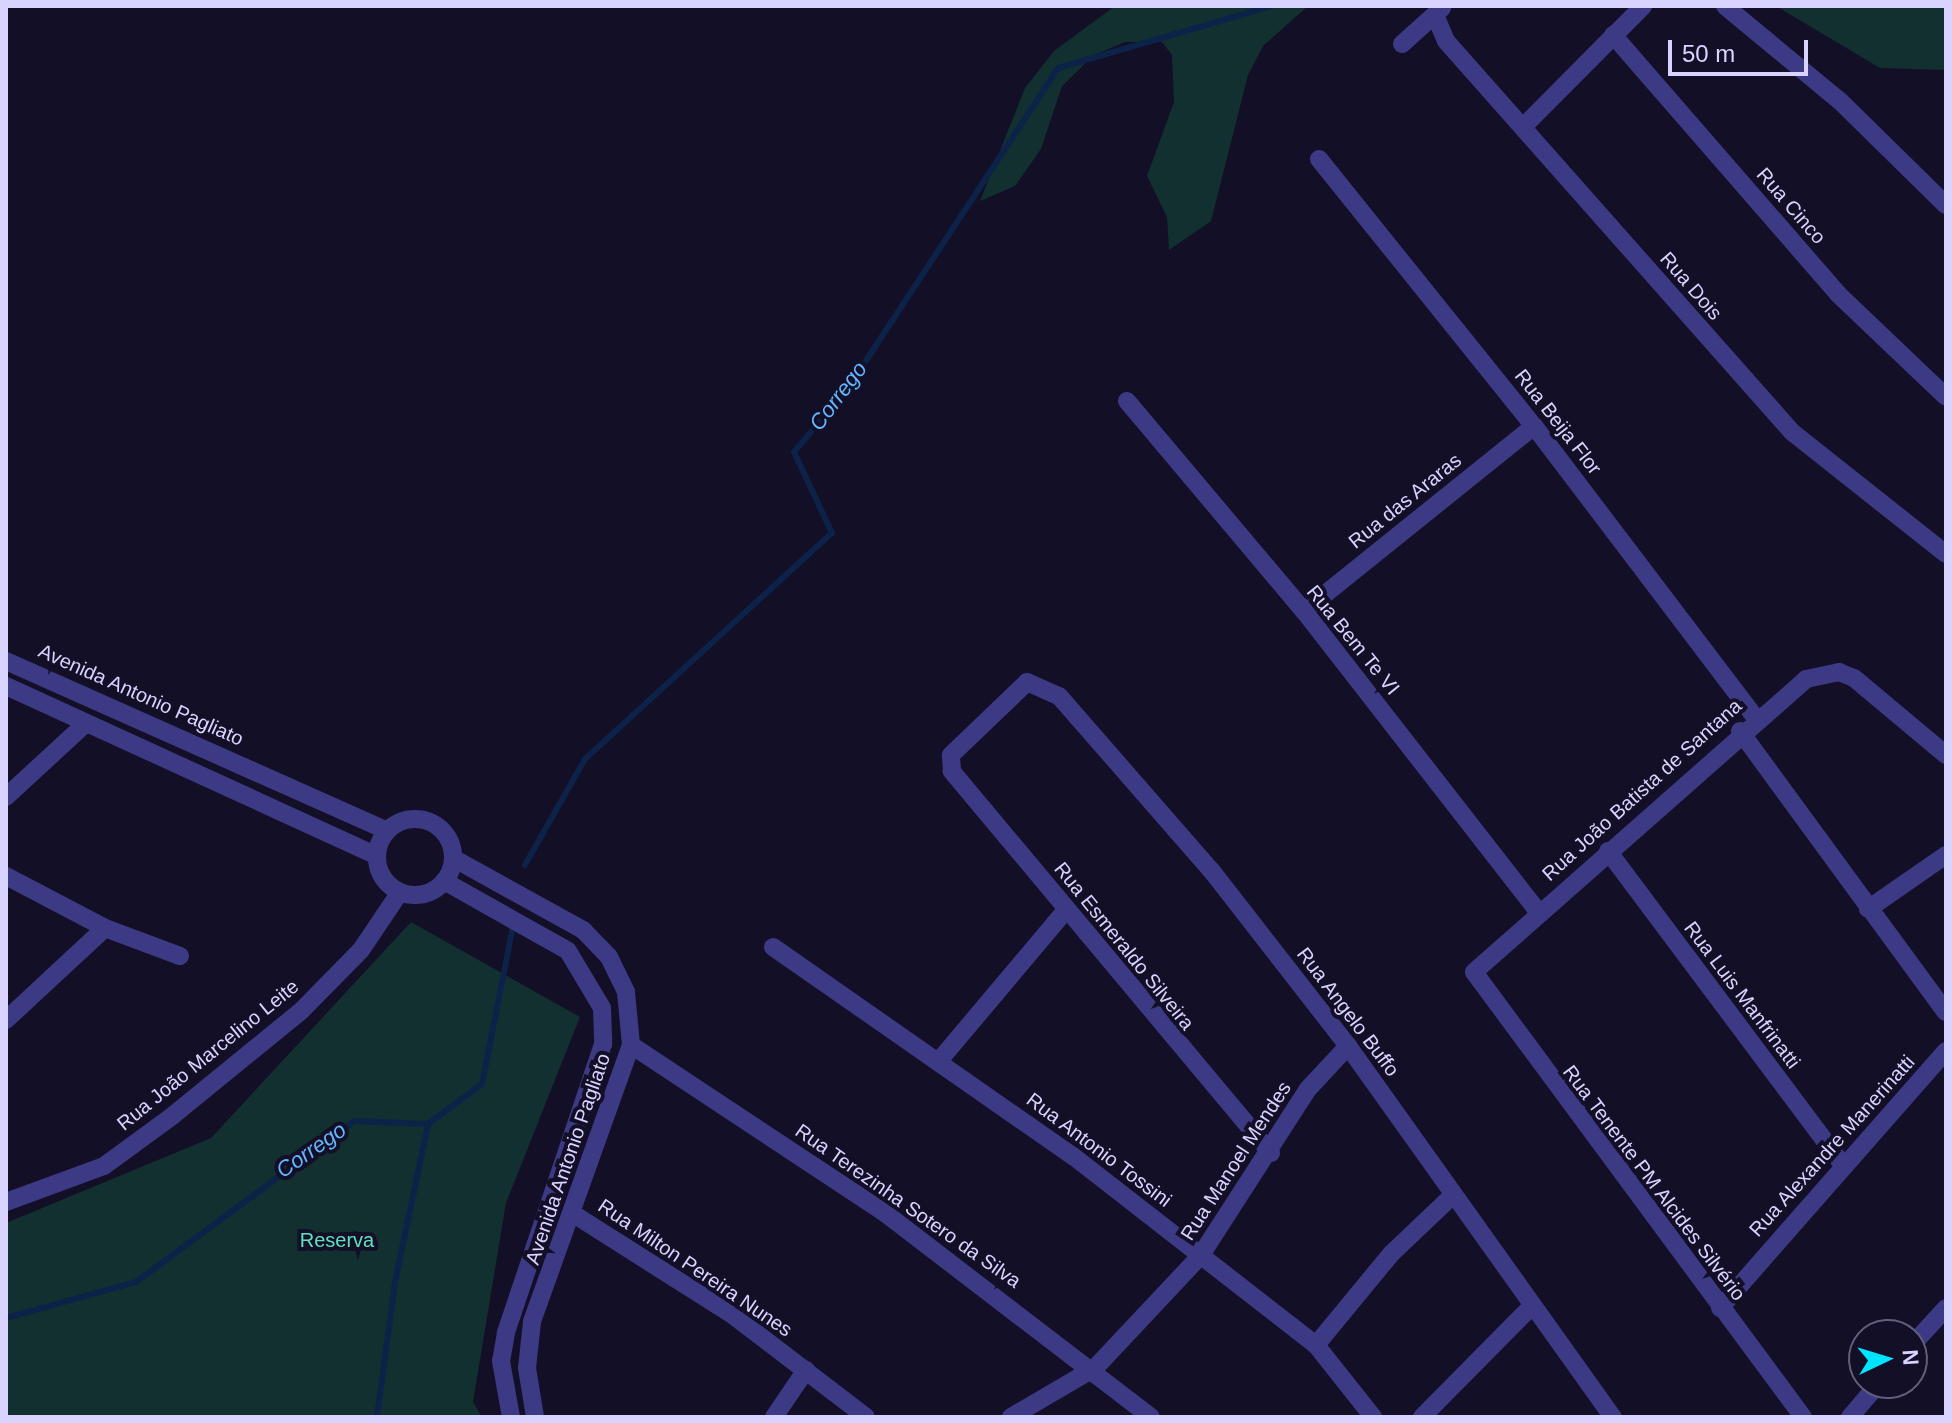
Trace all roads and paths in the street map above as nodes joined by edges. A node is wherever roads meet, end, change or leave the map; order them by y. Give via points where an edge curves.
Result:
1 (1643, 6) edge
2 (1725, 6) edge
3 (1439, 10) edge
4 (1613, 35) junction
5 (1402, 44) dead end
6 (1525, 125) junction
7 (1319, 159) dead end
8 (1946, 205) edge
9 (1946, 397) edge
10 (1127, 401) dead end
11 (1534, 426) junction
12 (1946, 554) edge
13 (1304, 611) junction
14 (6, 661) edge
15 (6, 686) edge
16 (1755, 717) junction
17 (85, 724) junction
18 (1740, 731) junction
19 (1946, 755) edge
20 (948, 763) joint
21 (6, 797) edge
22 (387, 831) junction
23 (1608, 851) junction
24 (1946, 855) edge
25 (377, 856) junction
26 (453, 858) junction
27 (6, 876) edge
28 (444, 881) junction
29 (400, 892) junction
30 (1868, 909) junction
31 (1066, 910) junction
32 (1538, 912) junction
33 (105, 928) junction
34 (773, 947) dead end
35 (180, 956) dead end
36 (1474, 972) joint
37 (1946, 1012) edge
38 (6, 1020) edge
39 (631, 1045) junction
40 (1348, 1046) junction
41 (1946, 1051) edge
42 (938, 1062) junction
43 (1271, 1153) junction
44 (1842, 1164) junction
45 (1453, 1195) junction
46 (6, 1202) edge
47 (575, 1215) junction
48 (1201, 1255) junction
49 (1532, 1306) junction
50 (1720, 1308) junction
51 (1946, 1308) edge
52 (1928, 1328) edge
53 (1316, 1345) junction
54 (1095, 1368) junction
55 (806, 1370) junction
56 (1865, 1399) edge
57 (1610, 1416) edge
58 (511, 1417) edge
59 (535, 1417) edge
60 (774, 1417) edge
61 (866, 1417) edge
62 (1011, 1417) edge
63 (1151, 1417) edge
64 (1373, 1417) edge
65 (1422, 1417) edge
66 (1803, 1417) edge
67 (1850, 1417) edge

1 - 4 street
2 - 8 street via 1840,101
3 - 5 street
3 - 6 street, Rua Dois via 1446,41
4 - 6 street
4 - 9 street, Rua Cinco via 1838,294
6 - 12 street, Rua Dois via 1792,432
7 - 11 street, Rua Beija Flor
10 - 13 street, Rua Bem Te VI
11 - 13 street, Rua das Araras
11 - 16 street, Rua Beija Flor
13 - 32 street, Rua Bem Te VI
14 - 22 street, Avenida Antonio Pagliato
15 - 17 street
16 - 18 street, Rua João Batista de Santana
16 - 19 street, Rua João Batista de Santana via 1806,679 1839,672 1854,678
17 - 21 street
17 - 25 street
18 - 23 street, Rua João Batista de Santana
18 - 30 street
20 - 31 street, Rua Esmeraldo Silveira
20 - 40 street, Rua Angelo Buffo via 1010,691 1043,683 1211,870
22 - 25 street
22 - 26 street via 423,819 445,833
23 - 32 street, Rua João Batista de Santana
23 - 44 street, Rua Luis Manfrinatti
24 - 30 street
25 - 29 street via 383,877
26 - 28 street
26 - 39 street, Avenida Antonio Pagliato via 541,902 609,957 626,992
27 - 33 street
28 - 29 street via 424,894
28 - 58 street, Avenida Antonio Pagliato via 568,951 602,1008 603,1044 506,1333 501,1361
29 - 46 street, Rua João Marcelino Leite via 361,950 302,1010 171,1117 104,1166
30 - 37 street
31 - 42 street
31 - 43 street, Rua Esmeraldo Silveira
32 - 36 street, Rua João Batista de Santana
33 - 35 street
33 - 38 street
34 - 42 street, Rua Antonio Tossini
36 - 50 street, Rua Tenente PM Alcides Silvério
39 - 47 street, Avenida Antonio Pagliato
39 - 54 street, Rua Terezinha Sotero da Silva via 885,1213
40 - 43 street, Rua Manoel Mendes via 1308,1089
40 - 45 street, Rua Angelo Buffo
41 - 44 street, Rua Alexandre Manerinatti
42 - 48 street, Rua Antonio Tossini
43 - 48 street, Rua Manoel Mendes
44 - 50 street, Rua Alexandre Manerinatti
45 - 49 street, Rua Angelo Buffo
45 - 53 street via 1391,1254
47 - 55 street, Rua Milton Pereira Nunes
47 - 59 street, Avenida Antonio Pagliato via 532,1322 527,1368
48 - 53 street, Rua Antonio Tossini
48 - 54 street, Rua Manoel Mendes
49 - 57 street, Rua Angelo Buffo
49 - 65 street
50 - 66 street, Rua Tenente PM Alcides Silvério
51 - 52 street
53 - 64 street, Rua Antonio Tossini
54 - 62 street, Rua Manoel Mendes
54 - 63 street, Rua Terezinha Sotero da Silva
55 - 60 street
55 - 61 street, Rua Milton Pereira Nunes
56 - 67 street

